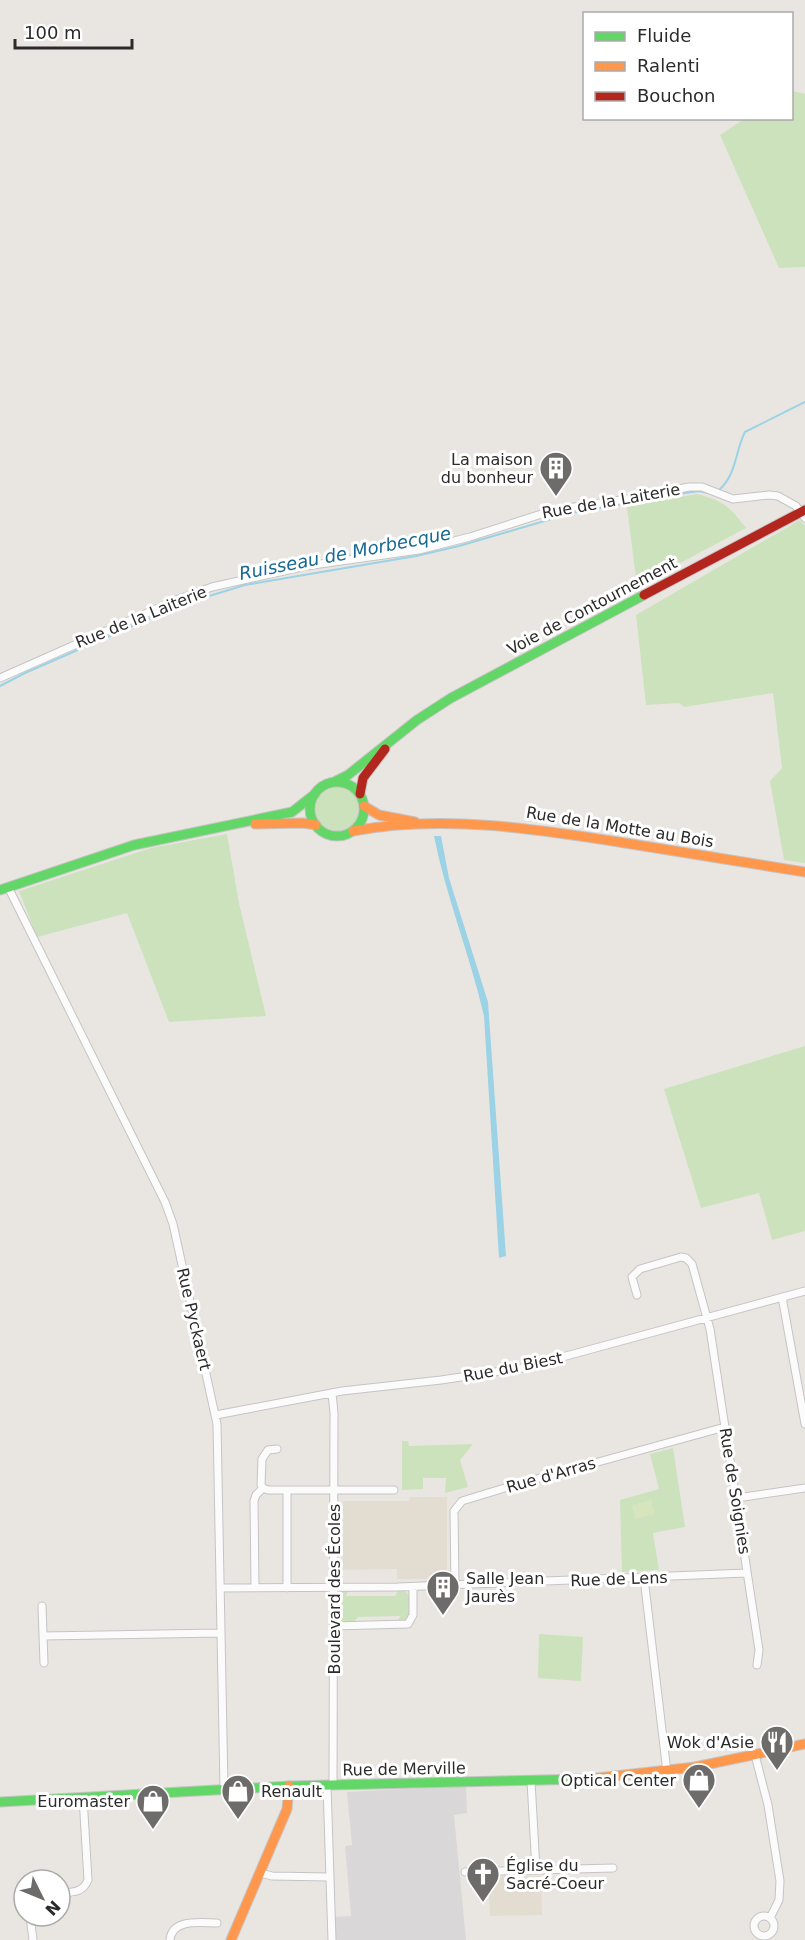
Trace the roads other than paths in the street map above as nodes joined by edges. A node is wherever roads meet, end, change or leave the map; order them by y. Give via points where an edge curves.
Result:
1 (804, 513) edge
2 (0, 678) edge
3 (396, 736) junction
4 (334, 782) junction
5 (315, 794) junction
6 (360, 794) junction
7 (364, 806) junction
8 (237, 824) junction
9 (429, 824) junction
10 (316, 825) junction
11 (353, 831) junction
12 (805, 872) edge
13 (4, 889) edge
14 (805, 1291) edge
15 (637, 1295) dead end
16 (782, 1297) junction
17 (707, 1318) junction
18 (332, 1393) junction
19 (216, 1415) junction
20 (805, 1424) edge
21 (725, 1427) junction
22 (277, 1449) dead end
23 (263, 1488) junction
24 (805, 1488) edge
25 (287, 1490) junction
26 (334, 1490) junction
27 (394, 1490) dead end
28 (737, 1498) junction
29 (747, 1573) junction
30 (644, 1578) junction
31 (455, 1586) junction
32 (255, 1587) junction
33 (286, 1587) junction
34 (413, 1587) junction
35 (220, 1588) junction
36 (333, 1588) junction
37 (42, 1606) dead end
38 (333, 1626) junction
39 (220, 1633) junction
40 (43, 1636) junction
41 (44, 1663) dead end
42 (757, 1665) dead end
43 (805, 1744) edge
44 (756, 1755) junction
45 (667, 1772) junction
46 (531, 1781) junction
47 (330, 1785) junction
48 (289, 1786) junction
49 (224, 1789) junction
50 (83, 1797) junction
51 (0, 1802) edge
52 (613, 1868) dead end
53 (536, 1870) junction
54 (465, 1872) dead end
55 (260, 1873) junction
56 (329, 1877) junction
57 (72, 1892) edge
58 (770, 1918) junction
59 (217, 1923) dead end
60 (770, 1938) edge
61 (170, 1940) edge
62 (231, 1940) edge
63 (332, 1940) edge

1 - 2 street, Rue de la Laiterie via 774,495 733,499 702,487 561,508 419,550 306,566 227,583 176,600
1 - 3 street, Voie de Contournement via 451,698
3 - 4 street
3 - 6 street via 366,773
4 - 5 street
4 - 6 street via 350,786
5 - 8 street via 292,812
5 - 10 street via 310,810
6 - 7 street
7 - 9 street, Rue de la Motte au Bois via 379,815
7 - 11 street via 361,821
8 - 10 street
8 - 13 street via 122,848
9 - 11 street, Rue de la Motte au Bois via 374,826
9 - 12 street, Rue de la Motte au Bois via 542,829
10 - 11 street via 335,836
13 - 19 street, Rue Pyckaert via 168,1208
14 - 16 street, Rue du Biest
15 - 17 street, Rue de Soignies via 632,1277 637,1270 684,1257 693,1266
16 - 17 street, Rue du Biest
16 - 20 street
17 - 18 street, Rue du Biest via 506,1371
17 - 21 street, Rue de Soignies
18 - 19 street, Rue du Biest
18 - 26 street, Boulevard des Écoles
19 - 35 street, Rue Pyckaert
21 - 28 street, Rue de Soignies
21 - 31 street, Rue d'Arras via 462,1501 454,1515
22 - 23 street via 268,1450 263,1456
23 - 25 street
23 - 32 street via 254,1501
24 - 28 street
25 - 26 street
25 - 33 street
26 - 27 street
26 - 36 street, Boulevard des Écoles
28 - 29 street, Rue de Soignies
29 - 30 street, Rue de Lens
29 - 42 street, Rue de Soignies via 759,1650
30 - 31 street, Rue de Lens
30 - 45 street
31 - 34 street, Rue de Lens
32 - 33 street, Rue de Lens
32 - 35 street, Rue de Lens
33 - 36 street, Rue de Lens
34 - 36 street, Rue de Lens
34 - 38 street via 413,1617 408,1624
35 - 39 street, Rue Pyckaert
36 - 38 street, Boulevard des Écoles
37 - 40 street
38 - 47 street, Boulevard des Écoles
39 - 40 street
39 - 49 street, Rue Pyckaert
40 - 41 street
43 - 44 street, Rue de Merville
44 - 45 street, Rue de Merville
44 - 58 street via 780,1881 779,1900
45 - 46 street, Rue de Merville
46 - 47 street, Rue de Merville
46 - 53 street
47 - 48 street, Rue de Merville
47 - 56 street, Boulevard des Écoles
48 - 49 street, Rue de Merville
48 - 55 street via 287,1809
49 - 50 street, Rue de Merville
50 - 51 street, Rue de Merville
50 - 57 street via 88,1880 84,1887
52 - 53 street
53 - 54 street
55 - 56 street
55 - 62 street
56 - 63 street, Boulevard des Écoles
58 - 60 street via 774,1927
58 - 60 street via 759,1917 753,1925 759,1936
59 - 61 street via 178,1926

